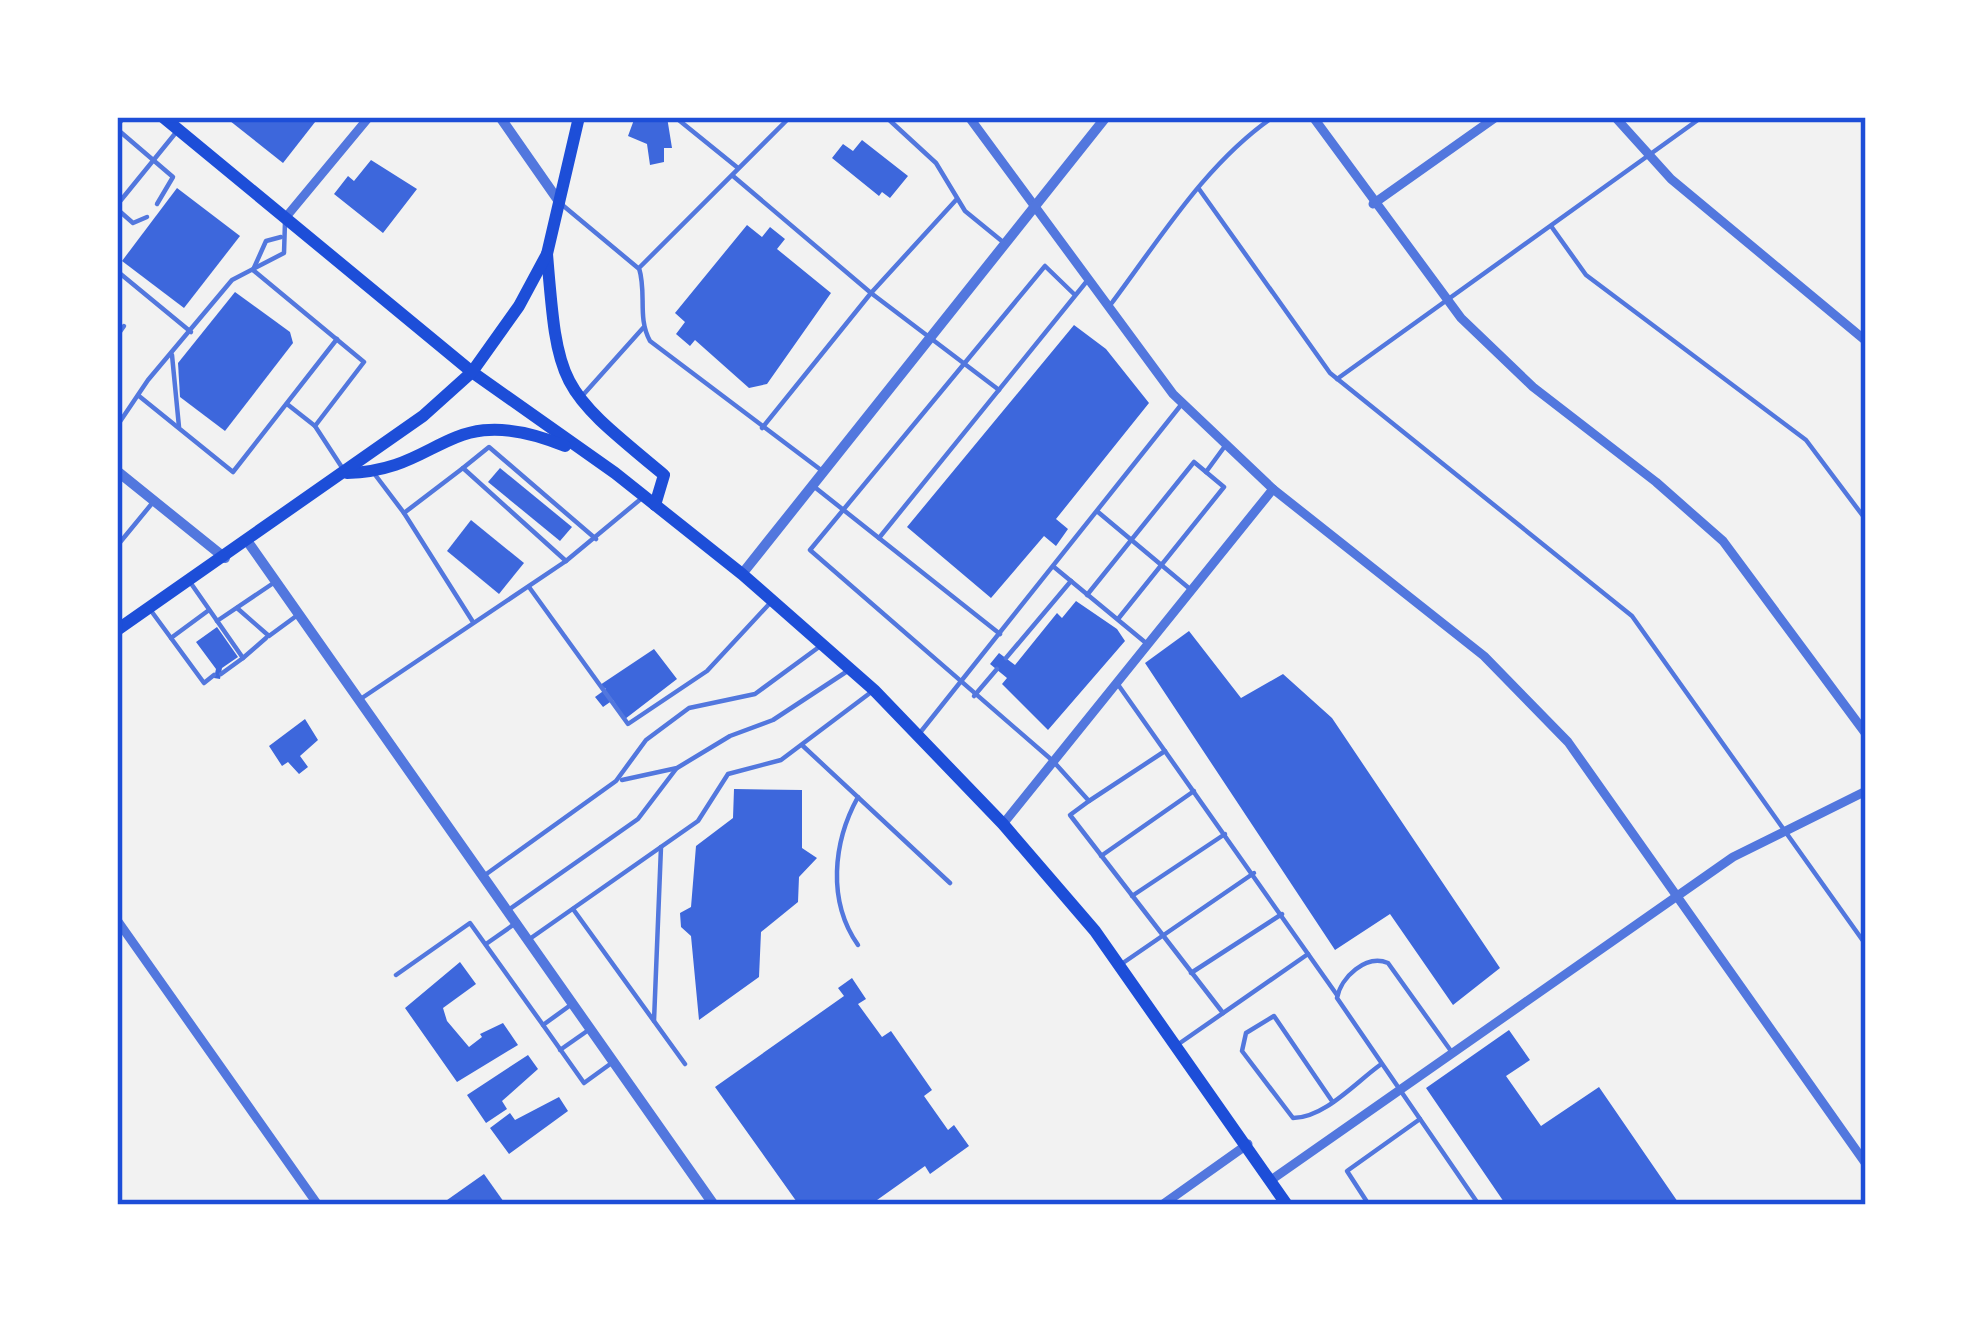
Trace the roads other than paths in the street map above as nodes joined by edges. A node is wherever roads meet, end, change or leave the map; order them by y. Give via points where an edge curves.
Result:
1 (124, 117) edge
2 (163, 117) edge
3 (369, 117) edge
4 (500, 117) edge
5 (579, 117) edge
6 (675, 117) edge
7 (790, 117) edge
8 (886, 117) edge
9 (970, 117) edge
10 (1106, 117) edge
11 (1273, 117) edge
12 (1312, 117) edge
13 (1496, 117) edge
14 (1615, 117) edge
15 (1702, 117) edge
16 (117, 127) edge
17 (178, 129) junction
18 (1648, 156) junction
19 (154, 159) junction
20 (738, 168) junction
21 (731, 175) junction
22 (1199, 189) junction
23 (956, 200) junction
24 (560, 202) junction
25 (157, 204) dead end
26 (1373, 204) junction
27 (117, 207) edge
28 (1032, 207) junction
29 (147, 217) dead end
30 (286, 217) junction
31 (1551, 226) junction
32 (281, 237) junction
33 (1004, 243) junction
34 (547, 254) junction
35 (638, 268) junction
36 (253, 270) junction
37 (117, 271) edge
38 (1087, 281) junction
39 (871, 293) junction
40 (1075, 295) junction
41 (1447, 301) junction
42 (1107, 308) junction
43 (124, 326) dead end
44 (644, 328) junction
45 (191, 332) junction
46 (117, 336) edge
47 (927, 338) junction
48 (337, 339) junction
49 (1866, 341) edge
50 (172, 355) junction
51 (963, 364) junction
52 (472, 372) junction
53 (1337, 379) junction
54 (999, 390) junction
55 (139, 395) junction
56 (579, 399) junction
57 (287, 404) junction
58 (1183, 404) junction
59 (117, 426) edge
60 (315, 426) junction
61 (179, 428) junction
62 (762, 428) junction
63 (1225, 446) junction
64 (586, 454) junction
65 (464, 468) junction
66 (821, 470) junction
67 (117, 471) edge
68 (373, 472) junction
69 (1206, 472) junction
70 (345, 473) junction
71 (522, 475) junction
72 (514, 480) dead end
73 (811, 484) junction
74 (1273, 489) junction
75 (154, 501) junction
76 (650, 501) junction
77 (843, 509) junction
78 (1098, 512) junction
79 (404, 513) junction
80 (1866, 520) edge
81 (878, 538) junction
82 (596, 539) junction
83 (248, 542) junction
84 (1133, 542) junction
85 (117, 546) edge
86 (225, 558) junction
87 (566, 561) junction
88 (1161, 565) junction
89 (1054, 566) junction
90 (742, 574) junction
91 (189, 581) junction
92 (275, 581) junction
93 (1071, 581) junction
94 (529, 587) junction
95 (1191, 590) junction
96 (1088, 595) junction
97 (773, 599) junction
98 (149, 608) junction
99 (237, 608) junction
100 (209, 610) junction
101 (299, 614) junction
102 (1118, 619) junction
103 (218, 621) junction
104 (474, 624) junction
105 (117, 630) edge
106 (1000, 634) junction
107 (268, 636) junction
108 (171, 638) junction
109 (824, 644) junction
110 (1147, 644) junction
111 (243, 658) junction
112 (1006, 658) dead end
113 (851, 668) junction
114 (997, 669) dead end
115 (960, 683) junction
116 (1116, 683) junction
117 (874, 690) junction
118 (974, 696) junction
119 (359, 700) junction
120 (919, 734) junction
121 (1866, 734) edge
122 (803, 746) junction
123 (1165, 751) junction
124 (1053, 761) junction
125 (677, 767) junction
126 (616, 782) junction
127 (1194, 791) junction
128 (1866, 791) edge
129 (858, 797) junction
130 (1089, 801) junction
131 (1003, 824) junction
132 (1783, 828) junction
133 (1226, 834) junction
134 (661, 847) junction
135 (1101, 856) junction
136 (1254, 873) junction
137 (483, 876) junction
138 (950, 883) dead end
139 (1679, 894) junction
140 (1132, 896) junction
141 (573, 909) junction
142 (507, 911) junction
143 (1282, 914) junction
144 (117, 920) edge
145 (516, 923) junction
146 (1162, 936) junction
147 (528, 940) junction
148 (486, 944) junction
149 (1866, 945) edge
150 (858, 946) dead end
151 (1308, 953) junction
152 (1120, 965) junction
153 (1192, 973) junction
154 (396, 976) dead end
155 (1337, 995) junction
156 (572, 1004) junction
157 (1223, 1013) junction
158 (654, 1022) junction
159 (543, 1025) junction
160 (590, 1029) junction
161 (1178, 1044) junction
162 (560, 1050) junction
163 (1451, 1052) junction
164 (614, 1062) junction
165 (1382, 1063) junction
166 (685, 1064) dead end
167 (1399, 1089) junction
168 (1332, 1101) junction
169 (1420, 1119) junction
170 (1248, 1144) junction
171 (1866, 1164) edge
172 (1271, 1180) junction
173 (318, 1205) edge
174 (714, 1205) edge
175 (1162, 1205) edge
176 (1287, 1205) edge
177 (1370, 1205) edge
178 (1478, 1205) edge

1 - 16 lane
2 - 17 main road
3 - 30 street
4 - 24 street
5 - 24 main road
6 - 20 lane
7 - 20 lane
8 - 23 lane via 936,163
9 - 28 street
10 - 28 street
11 - 22 lane via 1240,140
12 - 26 street
13 - 26 street
14 - 18 street
15 - 18 lane
16 - 19 lane
17 - 19 lane
17 - 30 main road
18 - 31 lane
18 - 49 street
19 - 25 lane via 173,178
19 - 27 lane
20 - 21 lane
21 - 35 lane
21 - 39 lane
22 - 42 lane
22 - 53 lane
23 - 33 lane
23 - 39 lane
24 - 34 main road
24 - 35 lane
26 - 41 street
27 - 29 lane via 134,223
28 - 33 street
28 - 38 street
30 - 32 lane
30 - 52 main road
31 - 41 lane
31 - 80 lane via 1586,275 1806,440
32 - 36 lane via 266,241
32 - 36 lane via 284,253
33 - 47 street
34 - 52 main road
34 - 56 main road via 555,353
35 - 44 lane
36 - 45 lane via 232,280
36 - 48 lane
37 - 45 lane
38 - 40 lane
38 - 42 street
39 - 47 lane
39 - 62 lane
40 - 51 lane via 1045,266
40 - 54 lane
41 - 53 lane
41 - 121 street via 1501,360 1723,541
42 - 58 street
43 - 46 lane
44 - 56 lane
44 - 62 lane
45 - 50 lane
47 - 51 lane
47 - 66 street
48 - 57 lane
48 - 60 lane via 364,362
50 - 55 lane
50 - 61 lane
51 - 54 lane
51 - 77 lane
52 - 64 main road
52 - 70 main road
53 - 132 lane via 1632,616
54 - 81 lane
55 - 59 lane
55 - 61 lane
56 - 76 main road via 664,475
57 - 60 lane
57 - 61 lane via 233,472
58 - 63 street
58 - 78 lane
60 - 70 lane
62 - 66 lane
63 - 69 lane
63 - 74 street
64 - 68 main road via 488,427
64 - 76 main road
65 - 71 lane via 489,447
65 - 79 lane
65 - 87 lane
66 - 73 street
67 - 75 street
68 - 70 main road
68 - 79 lane
69 - 84 lane via 1193,462
69 - 88 lane via 1224,487
70 - 83 main road
71 - 72 lane
71 - 82 lane
73 - 77 lane
73 - 90 street
74 - 95 street
74 - 139 street via 1525,695 1604,787
75 - 85 lane
75 - 86 street
76 - 82 lane
76 - 90 main road
77 - 81 lane
77 - 115 lane via 810,550
78 - 84 lane
78 - 89 lane
79 - 104 lane
81 - 106 lane
82 - 87 lane
83 - 86 main road
83 - 92 street
84 - 88 lane
84 - 96 lane
86 - 91 main road
87 - 94 lane
88 - 95 lane
88 - 102 lane
89 - 93 lane
89 - 106 lane
90 - 97 main road
91 - 98 main road
91 - 100 lane
92 - 99 lane
92 - 101 street
93 - 96 lane
93 - 112 lane
94 - 97 lane via 628,724 707,671
94 - 104 lane
95 - 110 street
96 - 102 lane
97 - 109 main road
98 - 105 main road
98 - 108 lane
99 - 103 lane
99 - 107 lane
100 - 103 lane
100 - 108 lane
101 - 107 lane
101 - 119 street
102 - 110 lane
103 - 111 lane
104 - 119 lane
106 - 115 lane
107 - 111 lane
108 - 111 lane via 204,683
109 - 113 main road
109 - 126 lane via 755,694 689,707 646,740
110 - 116 street
113 - 117 main road
113 - 125 lane via 773,720
114 - 118 lane
115 - 118 lane
115 - 120 lane
116 - 123 lane
116 - 124 street
117 - 120 main road
117 - 122 lane
118 - 124 lane
119 - 137 street
120 - 131 main road
122 - 129 lane
122 - 134 lane via 728,774 698,821
123 - 127 lane
123 - 130 lane
124 - 130 lane
124 - 131 street
125 - 126 lane
125 - 142 lane via 638,819
126 - 137 lane
127 - 133 lane
127 - 135 lane
128 - 132 street
129 - 138 lane
129 - 150 lane via 837,847 840,906
130 - 135 lane via 1070,815
131 - 152 main road
132 - 139 street
132 - 149 lane
133 - 136 lane
133 - 140 lane
134 - 141 lane
134 - 158 lane
135 - 140 lane
136 - 143 lane
136 - 146 lane
137 - 142 street
139 - 163 street
139 - 171 street
140 - 146 lane
141 - 147 lane
141 - 158 lane
142 - 145 street
143 - 151 lane
143 - 153 lane
144 - 173 street
145 - 147 street
145 - 148 lane
146 - 152 lane
146 - 153 lane
147 - 156 street
148 - 154 lane via 470,922
148 - 159 lane
151 - 155 lane
151 - 157 lane
152 - 161 main road
153 - 157 lane
155 - 163 lane via 1344,978 1370,962 1388,963
155 - 165 lane
156 - 159 lane
156 - 160 street
157 - 161 lane
158 - 166 lane
159 - 162 lane
160 - 162 lane
160 - 164 street
161 - 170 main road
162 - 164 lane via 584,1083
163 - 167 street
164 - 174 street
165 - 167 lane
165 - 168 lane
167 - 169 lane
167 - 172 street
168 - 168 lane via 1274,1016 1246,1033 1242,1051 1293,1118
169 - 177 lane via 1347,1171
169 - 178 lane
170 - 172 main road
170 - 175 street
172 - 176 main road

